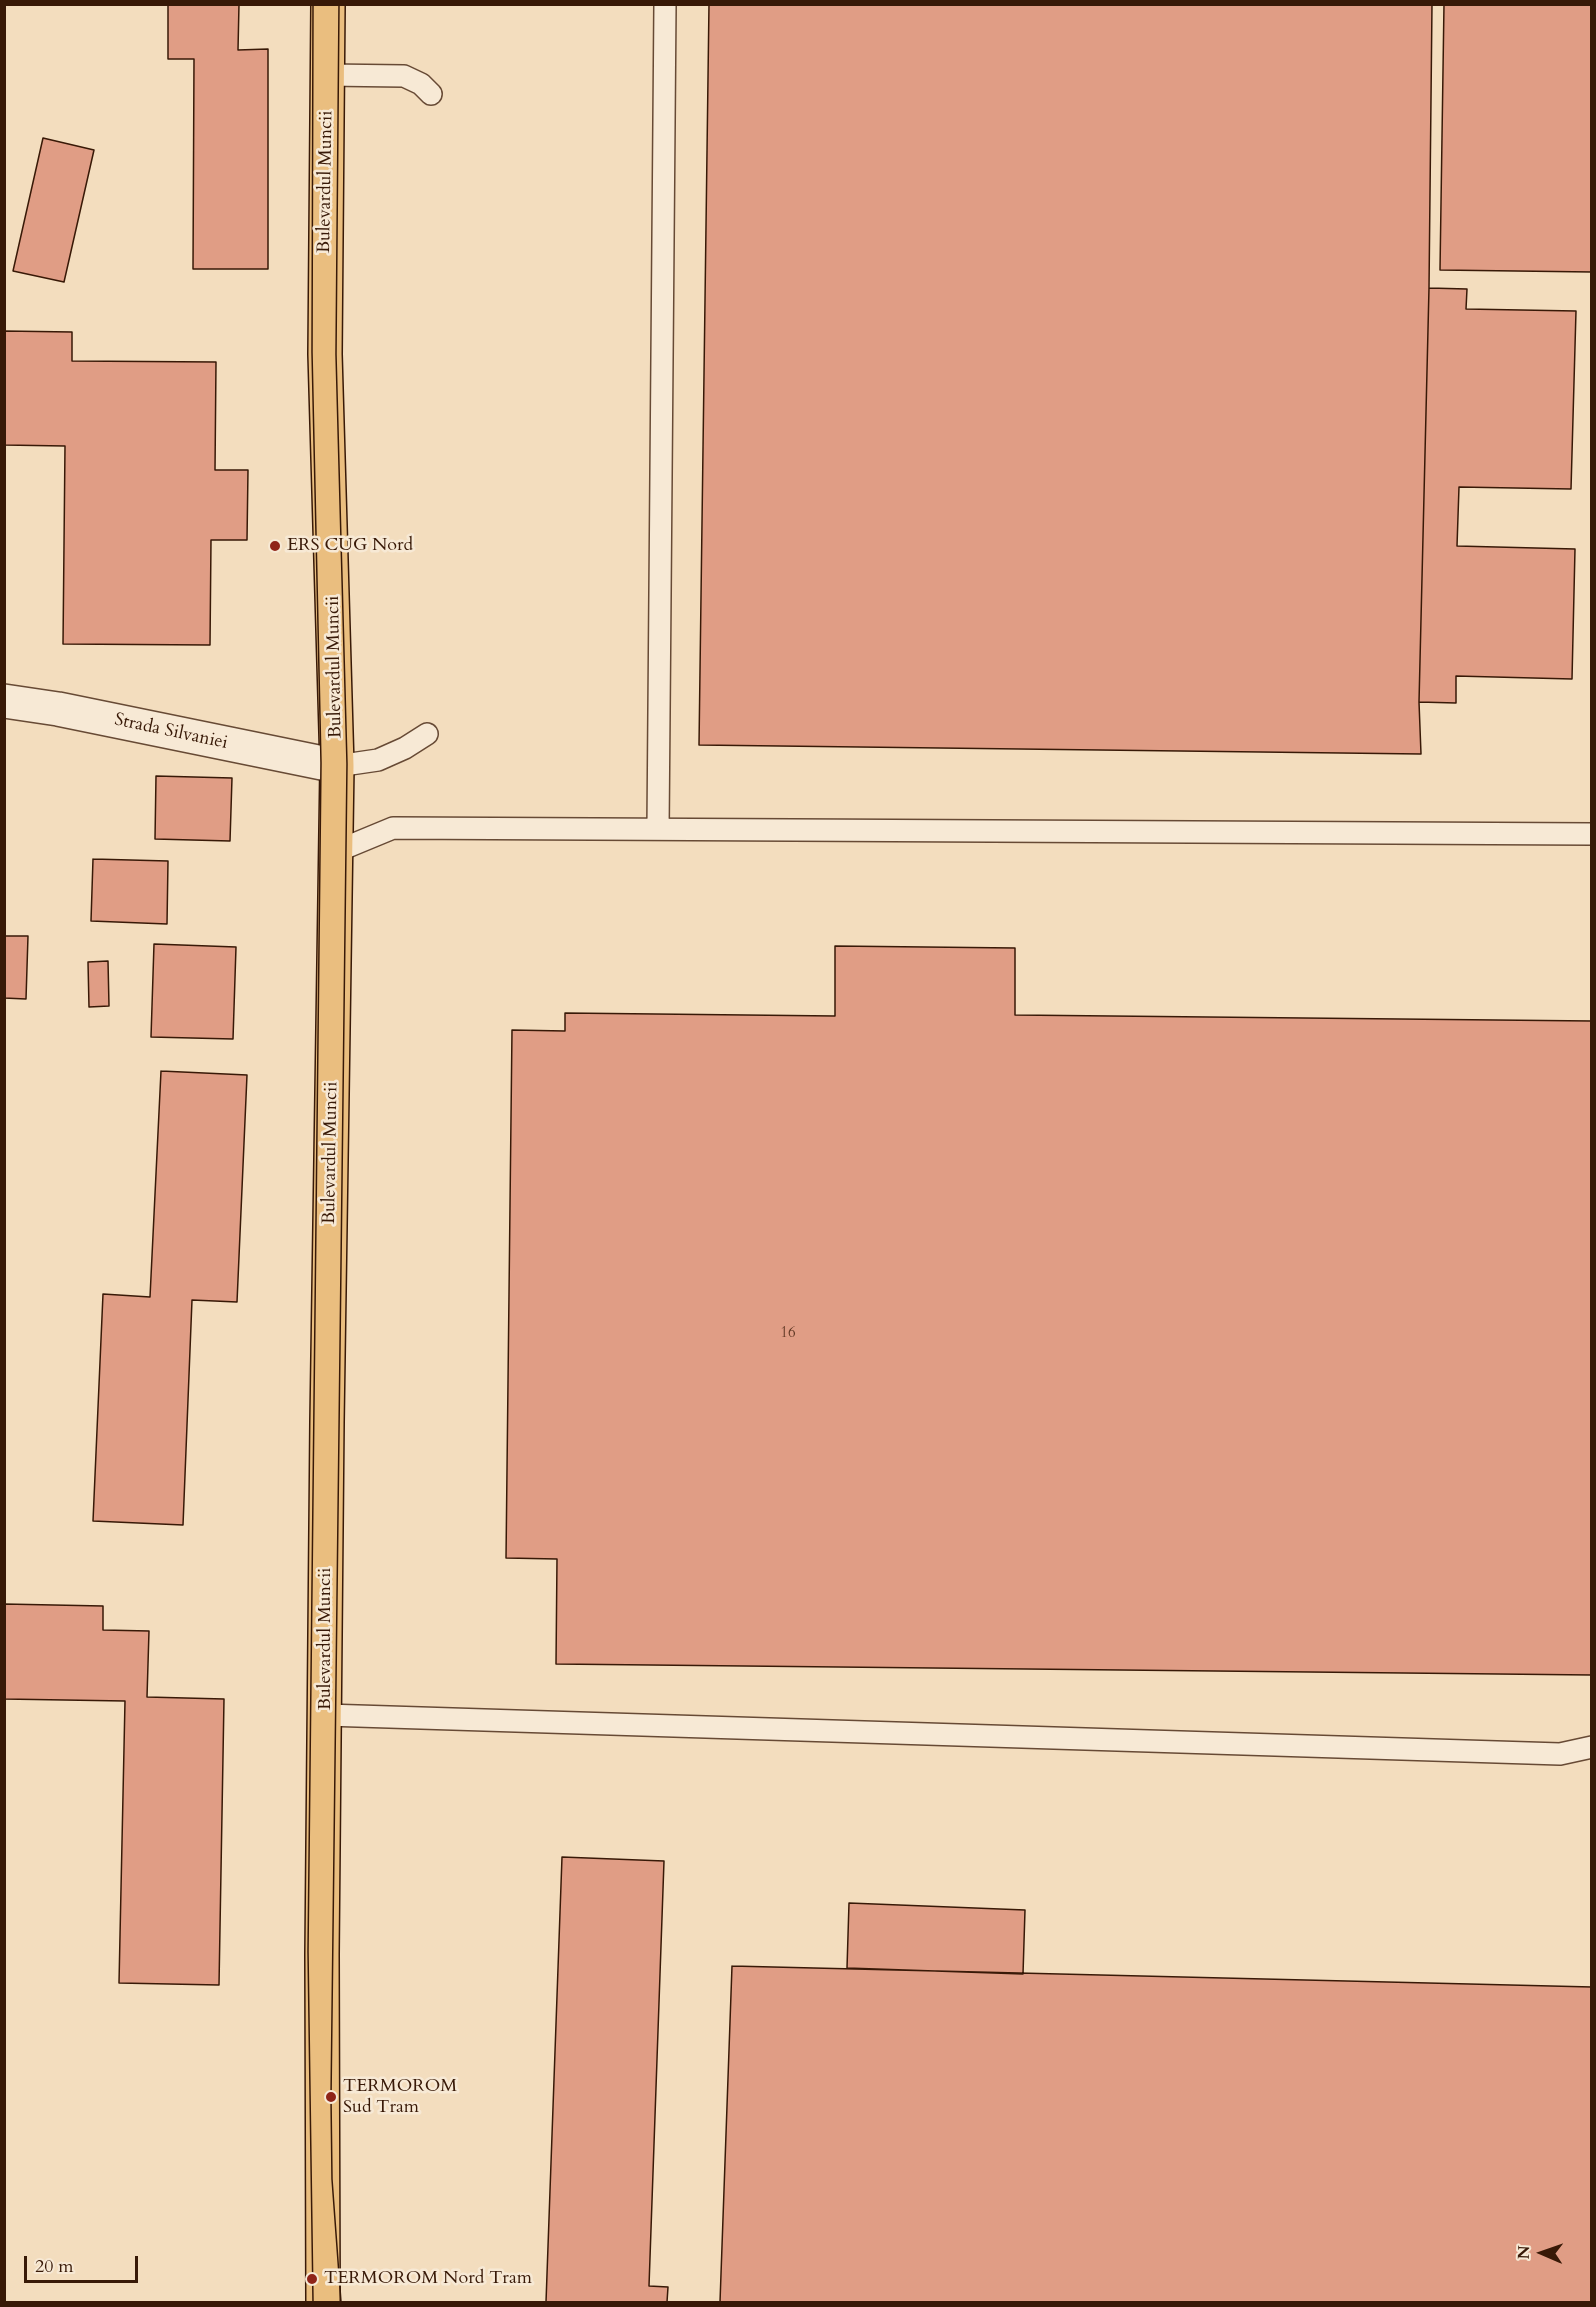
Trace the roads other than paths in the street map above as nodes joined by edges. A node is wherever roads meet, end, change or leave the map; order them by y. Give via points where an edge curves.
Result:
1 (328, 4) edge
2 (665, 4) edge
3 (327, 75) junction
4 (430, 94) dead end
5 (4, 701) edge
6 (427, 734) dead end
7 (337, 766) junction
8 (658, 829) junction
9 (1592, 834) edge
10 (335, 852) junction
11 (326, 1715) junction
12 (1592, 1747) edge
13 (323, 2302) edge

1 - 3 main road, Bulevardul Muncii
2 - 8 lane
3 - 4 lane via 404,76 421,84
3 - 7 main road, Bulevardul Muncii via 325,344
5 - 7 street, Strada Silvaniei
6 - 7 lane via 378,760
7 - 10 main road, Bulevardul Muncii
8 - 9 lane
8 - 10 lane via 393,828
10 - 11 main road, Bulevardul Muncii
11 - 12 lane via 1560,1754
11 - 13 main road, Bulevardul Muncii

